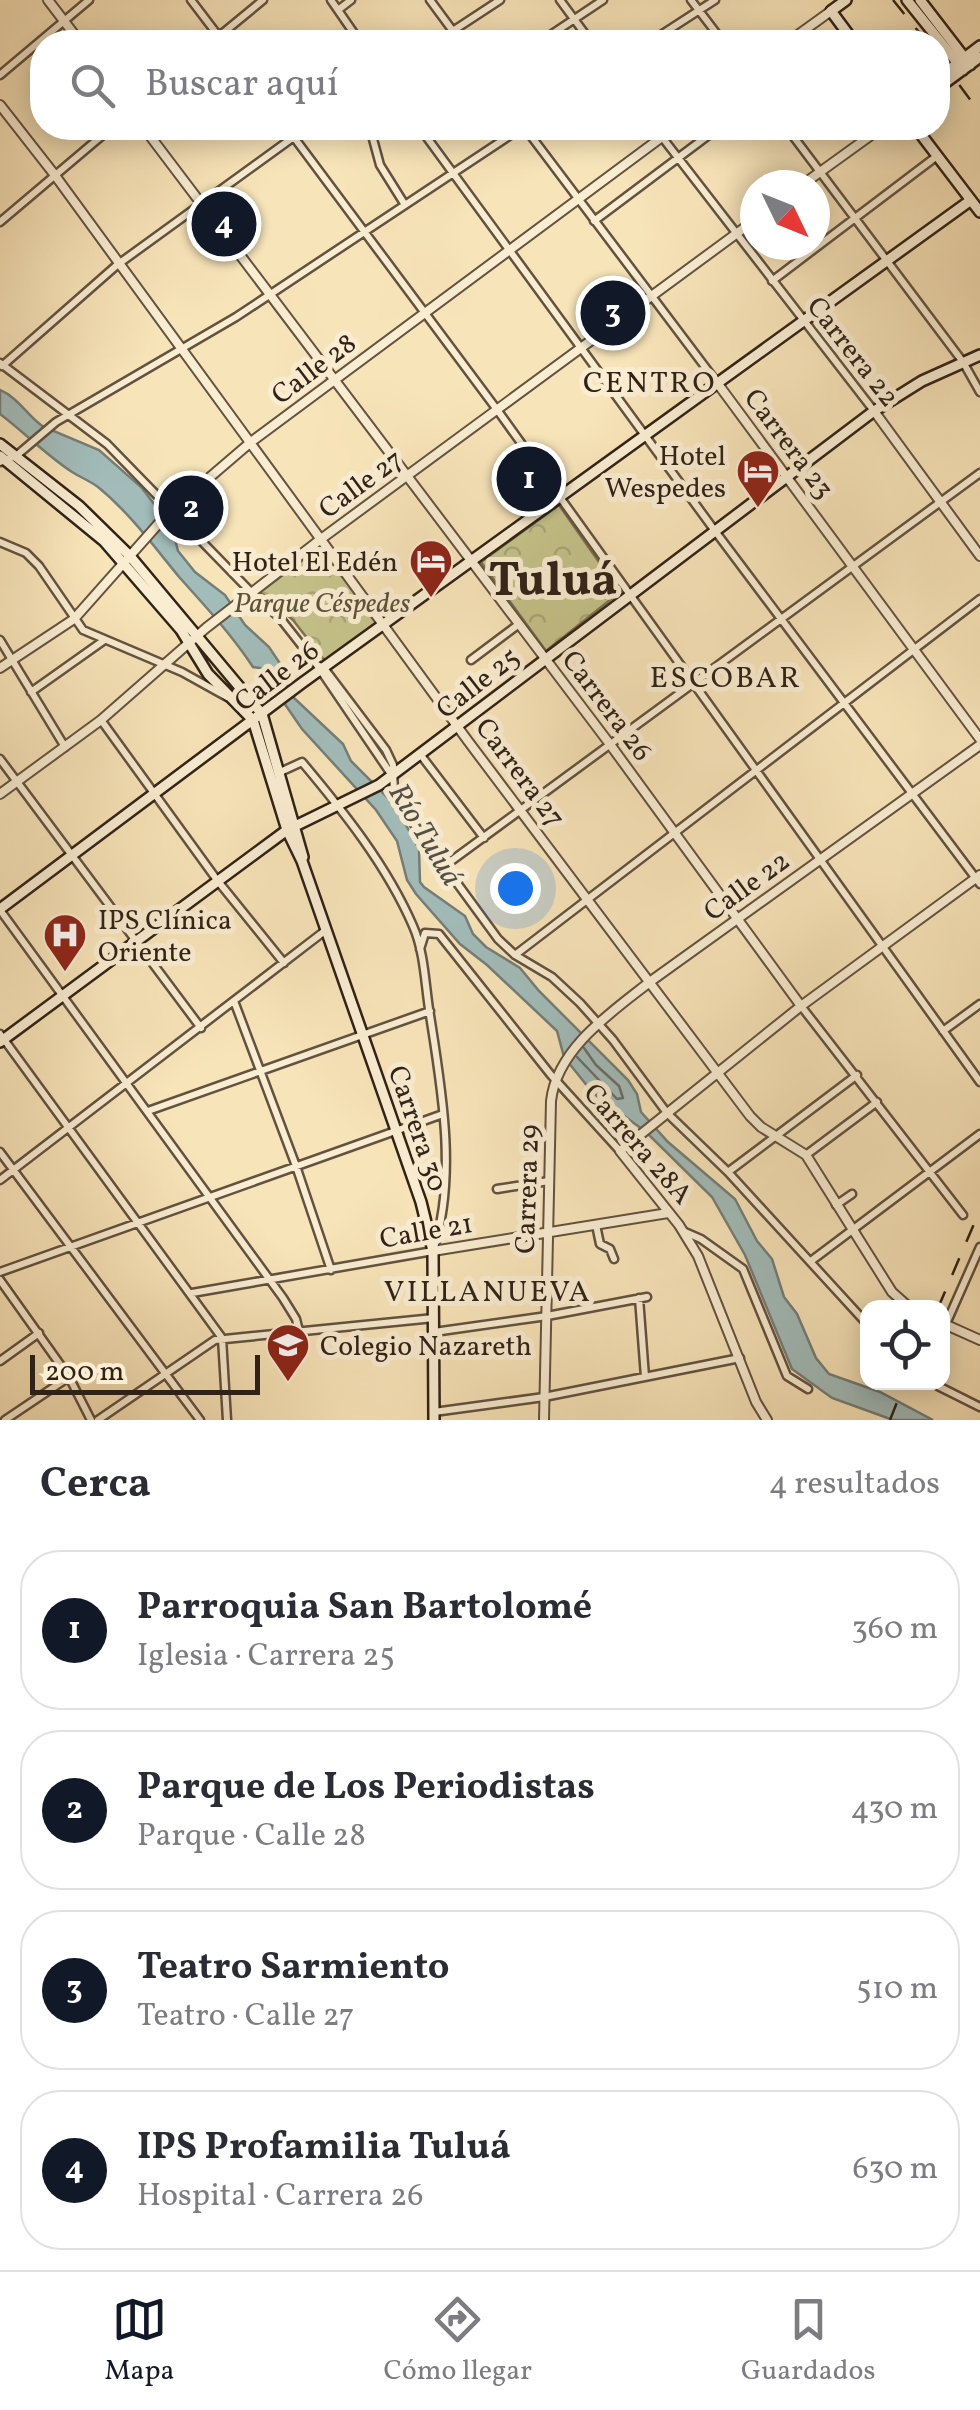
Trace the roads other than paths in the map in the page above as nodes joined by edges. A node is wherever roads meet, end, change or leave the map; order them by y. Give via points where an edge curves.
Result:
1 (48, 0) edge
2 (89, 0) edge
3 (191, 0) edge
4 (263, 0) edge
5 (331, 0) edge
6 (352, 0) edge
7 (430, 0) edge
8 (500, 0) edge
9 (560, 0) edge
10 (604, 0) edge
11 (690, 0) edge
12 (716, 0) edge
13 (846, 0) edge
14 (907, 0) edge
15 (920, 0) edge
16 (338, 10) junction
17 (699, 11) junction
18 (831, 11) junction
19 (574, 19) junction
20 (64, 21) junction
21 (53, 30) edge
22 (71, 30) edge
23 (211, 30) edge
24 (230, 30) edge
25 (352, 30) edge
26 (452, 30) edge
27 (455, 30) edge
28 (558, 30) edge
29 (582, 30) edge
30 (669, 30) edge
31 (714, 30) edge
32 (805, 30) edge
33 (845, 30) edge
34 (934, 30) edge
35 (941, 30) edge
36 (950, 44) edge
37 (980, 46) edge
38 (950, 48) edge
39 (30, 49) edge
40 (980, 57) edge
41 (964, 64) junction
42 (950, 72) edge
43 (0, 74) edge
44 (950, 77) edge
45 (0, 106) edge
46 (97, 140) edge
47 (153, 140) edge
48 (287, 140) edge
49 (296, 140) edge
50 (373, 140) edge
51 (429, 140) edge
52 (504, 140) edge
53 (532, 140) edge
54 (656, 140) edge
55 (664, 140) edge
56 (702, 140) edge
57 (796, 140) edge
58 (864, 140) edge
59 (925, 140) edge
60 (938, 156) junction
61 (678, 158) junction
62 (818, 170) edge
63 (823, 170) edge
64 (452, 173) junction
65 (54, 174) junction
66 (830, 186) edge
67 (578, 199) junction
68 (971, 200) junction
69 (200, 202) junction
70 (404, 205) junction
71 (980, 212) edge
72 (854, 218) junction
73 (594, 220) junction
74 (0, 222) edge
75 (740, 230) edge
76 (364, 232) junction
77 (735, 234) junction
78 (509, 249) junction
79 (886, 261) junction
80 (118, 264) junction
81 (772, 281) junction
82 (270, 296) junction
83 (652, 298) junction
84 (424, 314) junction
85 (802, 321) junction
86 (182, 350) junction
87 (582, 350) junction
88 (980, 356) edge
89 (962, 362) junction
90 (1, 364) edge
91 (333, 381) junction
92 (718, 384) junction
93 (980, 392) edge
94 (498, 410) junction
95 (874, 411) junction
96 (69, 415) junction
97 (646, 437) junction
98 (251, 442) junction
99 (0, 444) edge
100 (16, 456) junction
101 (1, 459) edge
102 (980, 472) edge
103 (407, 476) junction
104 (787, 476) junction
105 (561, 498) junction
106 (940, 501) junction
107 (170, 511) junction
108 (715, 531) junction
109 (321, 539) junction
110 (0, 542) edge
111 (980, 556) edge
112 (126, 558) junction
113 (472, 560) junction
114 (852, 564) junction
115 (252, 592) junction
116 (629, 594) junction
117 (980, 599) edge
118 (782, 617) junction
119 (74, 619) junction
120 (384, 624) junction
121 (519, 624) junction
122 (0, 640) edge
123 (104, 640) junction
124 (193, 640) junction
125 (914, 648) junction
126 (544, 658) junction
127 (12, 660) junction
128 (471, 660) dead end
129 (166, 666) junction
130 (0, 668) edge
131 (320, 668) junction
132 (693, 684) junction
133 (31, 692) junction
134 (228, 698) junction
135 (846, 702) junction
136 (258, 717) junction
137 (102, 720) junction
138 (458, 726) junction
139 (980, 742) edge
140 (610, 743) junction
141 (65, 746) junction
142 (420, 754) junction
143 (0, 759) edge
144 (758, 772) junction
145 (278, 773) junction
146 (392, 775) junction
147 (17, 782) junction
148 (914, 793) junction
149 (0, 794) edge
150 (155, 794) junction
151 (340, 804) junction
152 (522, 810) junction
153 (290, 828) junction
154 (676, 832) junction
155 (484, 838) junction
156 (71, 856) junction
157 (820, 860) junction
158 (443, 867) junction
159 (979, 879) edge
160 (218, 880) junction
161 (588, 899) junction
162 (0, 910) edge
163 (738, 918) junction
164 (327, 930) junction
165 (134, 941) junction
166 (881, 947) junction
167 (420, 949) junction
168 (514, 954) junction
169 (284, 963) junction
170 (651, 981) junction
171 (63, 995) junction
172 (234, 1001) junction
173 (980, 1004) edge
174 (801, 1006) junction
175 (430, 1011) junction
176 (595, 1026) junction
177 (200, 1028) junction
178 (943, 1031) junction
179 (362, 1033) junction
180 (1, 1038) edge
181 (259, 1070) junction
182 (719, 1071) junction
183 (856, 1075) junction
184 (556, 1081) junction
185 (980, 1082) edge
186 (128, 1084) junction
187 (878, 1102) junction
188 (148, 1111) junction
189 (667, 1113) junction
190 (443, 1114) junction
191 (70, 1128) junction
192 (396, 1130) junction
193 (980, 1134) edge
194 (776, 1135) junction
195 (0, 1152) edge
196 (620, 1152) junction
197 (806, 1155) junction
198 (296, 1166) junction
199 (13, 1170) junction
200 (930, 1171) junction
201 (728, 1172) junction
202 (0, 1180) edge
203 (549, 1181) junction
204 (497, 1189) dead end
205 (852, 1194) dead end
206 (208, 1195) junction
207 (836, 1205) junction
208 (668, 1213) junction
209 (963, 1215) dead end
210 (139, 1220) junction
211 (596, 1225) junction
212 (851, 1230) junction
213 (547, 1232) junction
214 (684, 1232) junction
215 (70, 1247) junction
216 (980, 1247) edge
217 (433, 1251) junction
218 (614, 1259) dead end
219 (811, 1261) junction
220 (331, 1270) junction
221 (0, 1272) edge
222 (268, 1279) junction
223 (0, 1280) edge
224 (192, 1293) junction
225 (901, 1300) edge
226 (950, 1314) edge
227 (860, 1315) edge
228 (546, 1316) junction
229 (434, 1318) junction
230 (950, 1329) edge
231 (299, 1331) junction
232 (434, 1332) junction
233 (39, 1333) junction
234 (222, 1338) junction
235 (980, 1340) edge
236 (740, 1358) junction
237 (0, 1361) edge
238 (165, 1374) junction
239 (70, 1377) junction
240 (645, 1378) junction
241 (808, 1390) dead end
242 (947, 1390) edge
243 (544, 1397) junction
244 (980, 1406) edge
245 (434, 1416) edge
246 (766, 1419) edge
247 (5, 1420) edge
248 (92, 1420) edge
249 (200, 1420) edge
250 (227, 1420) edge
251 (544, 1420) edge

1 - 20 street
2 - 20 street
3 - 23 street
4 - 24 street
5 - 16 street
6 - 16 street
7 - 26 street
8 - 27 street
9 - 19 street
10 - 19 street
11 - 17 street
12 - 17 street
13 - 18 main road
14 - 34 main road
15 - 35 main road
16 - 25 street
17 - 30 street
17 - 31 street
18 - 32 street
18 - 33 main road
19 - 28 street
19 - 29 street
20 - 21 street
20 - 22 street
36 - 41 main road
37 - 41 main road
38 - 41 main road
39 - 43 street
40 - 41 main road
41 - 42 main road
41 - 44 main road
45 - 65 street, Carrera 27
46 - 65 street
47 - 69 street, Carrera 26
48 - 69 street
49 - 76 street
50 - 70 street
51 - 64 street
52 - 64 street
53 - 67 street, Carrera 23
54 - 67 street, Calle 28
55 - 61 street, Carrera 22
56 - 61 street
57 - 62 street
58 - 63 street
59 - 60 main road
60 - 68 main road
60 - 72 street
61 - 73 street
61 - 77 street, Carrera 22
64 - 70 street
64 - 78 street
65 - 74 street
65 - 80 street, Carrera 27
66 - 72 street
67 - 73 street, Carrera 23
67 - 78 street, Calle 28
68 - 71 main road
68 - 79 main road, Calle 26
69 - 80 street
69 - 82 street, Carrera 26
70 - 76 street
72 - 79 street
72 - 81 street
73 - 83 street, Carrera 23
75 - 77 street, Calle 27
76 - 82 street
76 - 84 street
77 - 81 street, Carrera 22
77 - 83 street, Calle 27
78 - 84 street, Calle 28
78 - 87 street
79 - 85 main road, Calle 26
79 - 89 street
80 - 86 street, Carrera 27
80 - 90 street
81 - 85 street, Carrera 22
82 - 86 street
82 - 91 street, Carrera 26
83 - 87 street, Calle 27
83 - 92 street, Carrera 23
84 - 91 street, Calle 28
84 - 94 street
85 - 92 main road, Calle 26
85 - 95 street, Carrera 22
86 - 96 street
86 - 98 street, Carrera 27
87 - 94 street, Calle 27
87 - 97 street
88 - 89 main road, Calle 25
89 - 93 street
89 - 95 main road, Calle 25
90 - 96 street
91 - 98 street, Calle 28
91 - 103 street, Carrera 26
92 - 97 main road, Calle 26
92 - 104 street, Carrera 23
94 - 103 street, Calle 27
94 - 105 street
95 - 104 main road, Calle 25
95 - 106 street, Carrera 22
96 - 100 street
96 - 107 street via 107,444
97 - 105 main road, Calle 26
97 - 108 street
98 - 107 street, Calle 28
98 - 109 street, Carrera 27
99 - 100 main road, Carrera 30
100 - 101 street
100 - 112 main road, Carrera 30 via 79,506
101 - 112 main road, Carrera 30
102 - 106 street
103 - 109 street, Calle 27
103 - 113 street, Carrera 26
104 - 108 main road, Calle 25
104 - 114 street, Carrera 23
105 - 113 main road, Calle 26
105 - 116 street
106 - 111 street, Carrera 22
106 - 114 street
107 - 112 street, Calle 28
107 - 115 street
108 - 116 main road, Calle 25
108 - 118 street
109 - 115 street, Calle 27
109 - 120 street, Carrera 27
110 - 119 street via 39,566
112 - 119 street, Calle 28
112 - 124 main road, Carrera 30
113 - 120 main road, Calle 26
113 - 121 street, Carrera 26
114 - 118 street
114 - 125 street, Carrera 23
115 - 124 street, Calle 27
115 - 131 street
116 - 126 main road, Calle 25
116 - 132 street
117 - 125 street
118 - 132 street
118 - 135 street
119 - 123 street
119 - 127 street, Calle 28
120 - 131 main road, Calle 26
120 - 138 street, Carrera 27
121 - 126 street, Carrera 26
121 - 128 street
122 - 127 street
123 - 129 street
123 - 133 street
124 - 129 street, Calle 27
124 - 134 main road, Carrera 30
124 - 136 main road, Carrera 30
125 - 135 street
125 - 139 street, Carrera 23
126 - 138 main road, Calle 25
126 - 140 street, Carrera 26
127 - 130 street, Calle 28
127 - 133 street
129 - 134 street
129 - 137 street, Calle 27
131 - 136 main road, Calle 26
131 - 146 street via 378,736
132 - 140 street
132 - 144 street
133 - 141 street
134 - 136 main road, Carrera 30
135 - 144 street
135 - 148 street
136 - 145 main road, Carrera 30
136 - 150 main road, Calle 26
136 - 153 main road, Carrera 30
137 - 141 street, Calle 27
137 - 150 street
138 - 142 main road, Calle 25
138 - 152 street, Carrera 27
139 - 148 street, Calle 22
140 - 152 street
140 - 154 street, Carrera 26
141 - 147 street, Calle 27
142 - 146 main road, Calle 25
142 - 155 street
143 - 147 street
144 - 154 street
144 - 157 street
145 - 151 street via 302,762
145 - 153 main road, Carrera 30
146 - 151 main road, Calle 25
146 - 158 street via 394,797
147 - 149 street, Calle 27
147 - 156 street
148 - 157 street, Calle 22
148 - 159 street
150 - 156 main road, Calle 26
150 - 160 street
151 - 153 main road, Calle 25
151 - 167 street via 391,882
152 - 155 street
152 - 161 street, Carrera 27
153 - 160 main road, Calle 25
153 - 164 main road, Carrera 30
154 - 161 street
154 - 163 street, Carrera 26
155 - 158 street
156 - 162 main road, Calle 26
156 - 165 street
157 - 163 street, Calle 22
157 - 166 street
158 - 168 street
159 - 166 street
160 - 165 main road, Calle 25
160 - 169 street
161 - 168 street
161 - 170 street, Carrera 27
162 - 171 street
163 - 170 street, Calle 22
163 - 174 street, Carrera 26
164 - 169 street
164 - 179 main road, Carrera 30
165 - 171 main road, Calle 25
165 - 177 street
166 - 174 street
166 - 178 street
167 - 175 street
167 - 184 street, Carrera 28A via 425,933 438,934
168 - 176 street via 552,977
169 - 172 street
170 - 176 street, Calle 22
170 - 182 street, Carrera 27
171 - 180 main road, Calle 25
171 - 186 street
172 - 177 street
172 - 181 street
173 - 178 street
174 - 182 street
174 - 183 street, Carrera 26
175 - 179 street
175 - 190 street
176 - 184 street, Calle 22
176 - 189 street
177 - 186 street
178 - 185 street
179 - 181 street
179 - 192 main road, Carrera 30
180 - 191 street
181 - 188 street
181 - 198 street
182 - 189 street
182 - 194 street, Carrera 27 via 750,1116
183 - 187 street, Carrera 26
183 - 194 street
184 - 196 street, Carrera 28A
184 - 203 street, Carrera 29
186 - 188 street
186 - 191 street
187 - 197 street
187 - 200 street, Carrera 26
188 - 206 street
189 - 196 street
189 - 201 street
190 - 192 street
190 - 217 street via 445,1186
191 - 199 street
191 - 210 street
192 - 198 street
192 - 217 main road, Carrera 30
193 - 200 street
194 - 197 street, Carrera 27
194 - 201 street
195 - 199 street
196 - 208 street, Carrera 28A
197 - 207 street, Carrera 27
198 - 206 street
198 - 220 street
199 - 202 street
199 - 215 street
200 - 209 street, Carrera 26
200 - 212 street
201 - 219 street
203 - 204 street
203 - 213 street, Carrera 29
205 - 207 street
206 - 210 street
206 - 222 street
207 - 212 street, Carrera 27
208 - 211 street, Calle 21
208 - 214 street, Carrera 28A
210 - 215 street
210 - 224 street
211 - 213 street, Calle 21
211 - 218 street via 600,1244
212 - 219 street
212 - 225 street, Carrera 27
213 - 217 street, Calle 21
213 - 228 street, Carrera 29
214 - 236 street, Carrera 28A
214 - 241 street via 743,1269 787,1376
215 - 221 street
215 - 238 street
216 - 226 street
217 - 220 street, Calle 21
217 - 229 main road, Carrera 30
219 - 227 street
220 - 222 street, Calle 21
222 - 224 street, Calle 21
222 - 231 street
223 - 233 street
224 - 234 street
228 - 232 street
228 - 240 street via 643,1298
228 - 243 street, Carrera 29
229 - 231 street
229 - 232 main road, Carrera 30
230 - 235 street
231 - 234 street
232 - 245 main road, Carrera 30
233 - 237 street
233 - 239 street
234 - 238 street
234 - 250 street
236 - 240 street
236 - 246 street, Carrera 28A
238 - 248 street
238 - 249 street
239 - 247 street
239 - 248 street
240 - 243 street
242 - 244 street
243 - 245 street
243 - 251 street, Carrera 29

